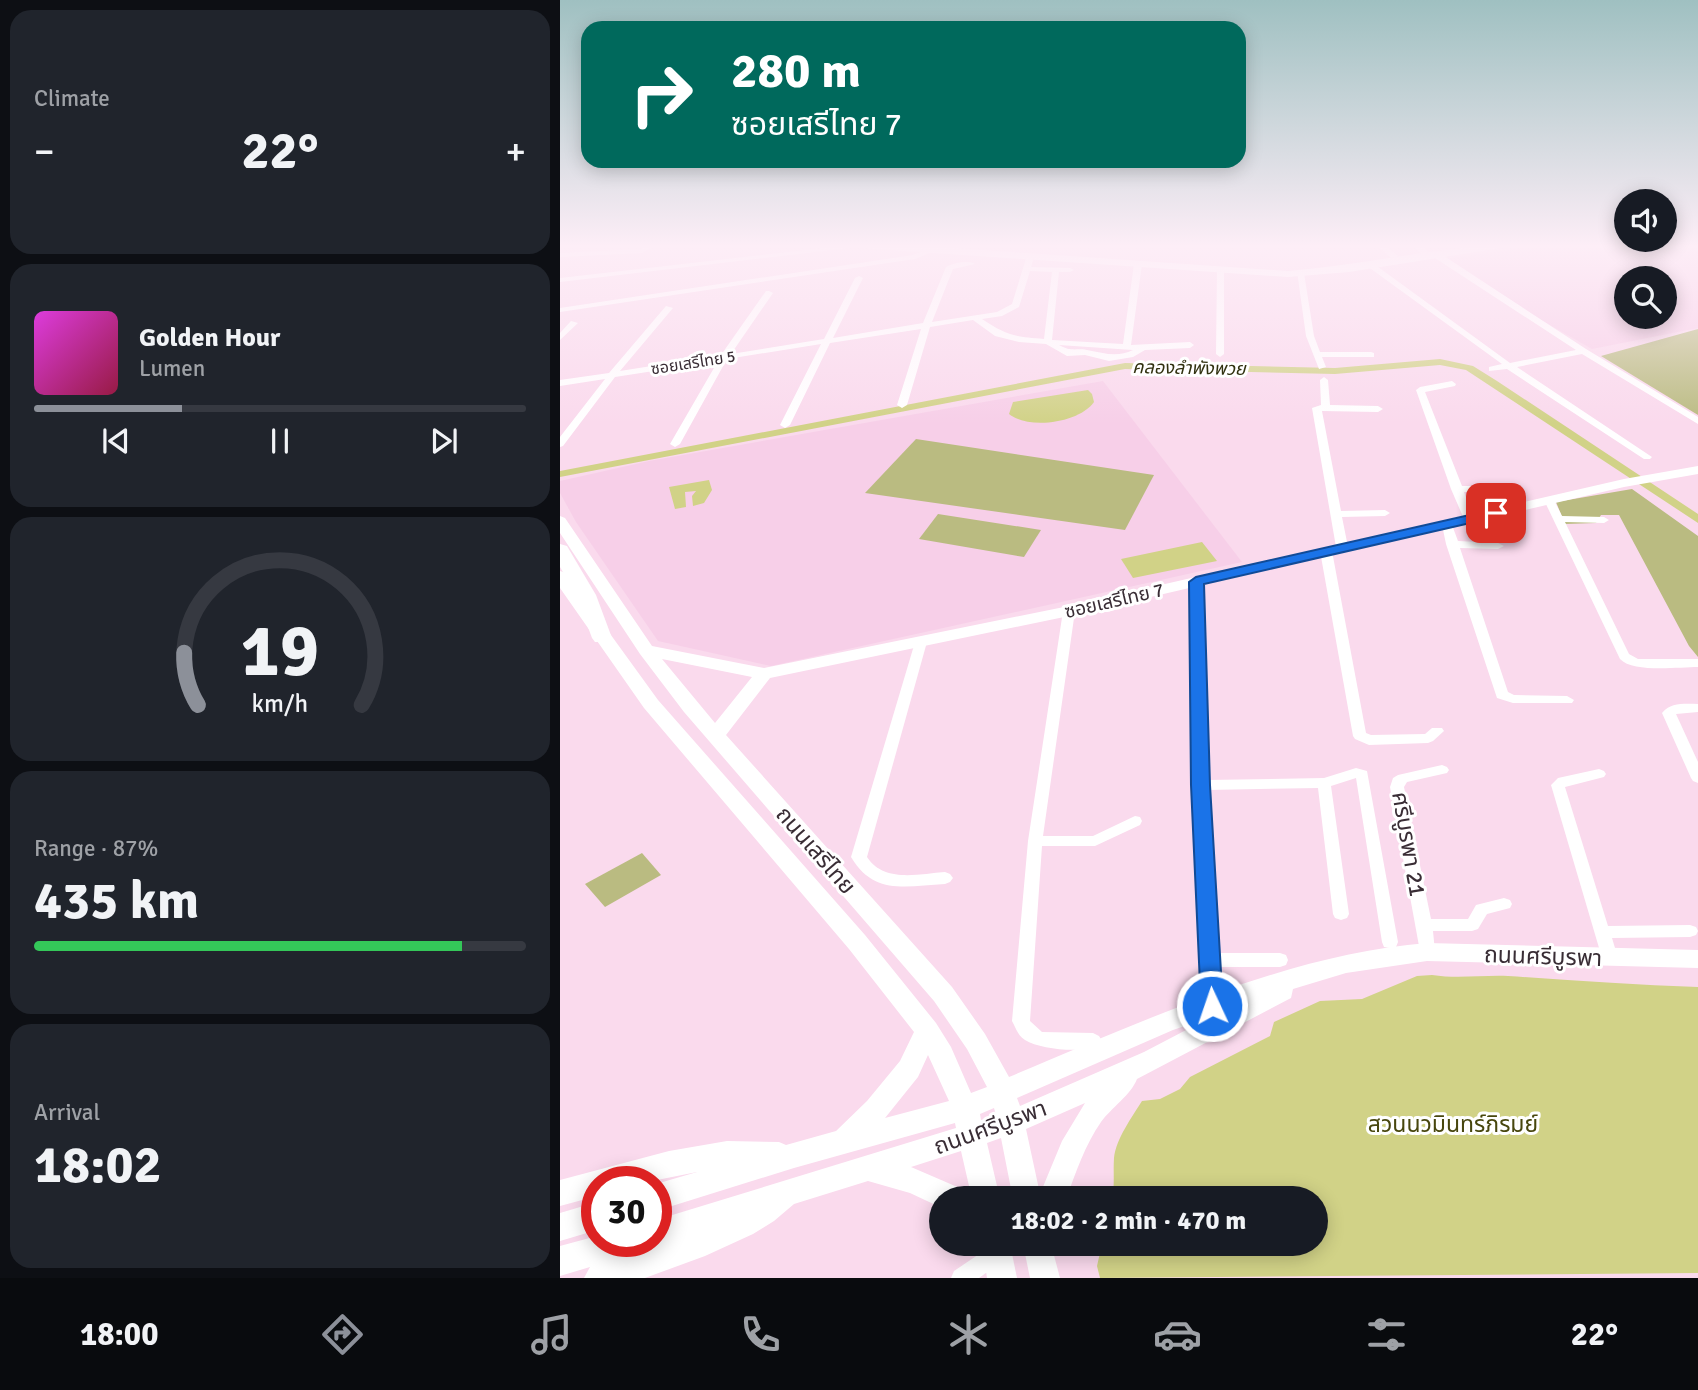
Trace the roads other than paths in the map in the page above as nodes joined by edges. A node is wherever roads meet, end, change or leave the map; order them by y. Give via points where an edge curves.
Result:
1 (596, 305) edge
2 (761, 305) edge
3 (845, 305) edge
4 (935, 305) edge
5 (1016, 305) edge
6 (1052, 305) edge
7 (1132, 305) edge
8 (1220, 305) edge
9 (1305, 305) edge
10 (1424, 305) edge
11 (1512, 305) edge
12 (670, 308) dead end
13 (560, 310) edge
14 (976, 319) junction
15 (574, 323) dead end
16 (926, 327) junction
17 (560, 338) edge
18 (826, 342) junction
19 (1048, 342) junction
20 (1127, 345) junction
21 (1190, 345) dead end
22 (1143, 348) junction
23 (1583, 351) junction
24 (1220, 354) dead end
25 (1316, 354) junction
26 (1371, 355) dead end
27 (724, 357) junction
28 (1508, 365) junction
29 (1322, 367) dead end
30 (1492, 369) dead end
31 (612, 375) junction
32 (560, 376) edge
33 (1324, 380) dead end
34 (573, 381) junction
35 (560, 383) edge
36 (1452, 384) dead end
37 (902, 405) dead end
38 (1326, 407) junction
39 (1378, 409) dead end
40 (1698, 421) edge
41 (785, 425) dead end
42 (560, 444) edge
43 (675, 444) dead end
44 (1647, 457) dead end
45 (1698, 470) edge
46 (1456, 489) junction
47 (1497, 489) dead end
48 (1549, 500) junction
49 (1385, 513) dead end
50 (1336, 514) junction
51 (1469, 519) junction
52 (1560, 519) junction
53 (1604, 520) dead end
54 (560, 521) edge
55 (1447, 525) junction
56 (1452, 544) junction
57 (1498, 546) dead end
58 (1342, 547) junction
59 (560, 550) edge
60 (1326, 551) junction
61 (560, 576) edge
62 (1196, 582) junction
63 (1069, 611) junction
64 (602, 638) junction
65 (921, 642) junction
66 (646, 650) junction
67 (1698, 663) edge
68 (764, 674) junction
69 (1567, 700) dead end
70 (1698, 708) edge
71 (1437, 732) dead end
72 (715, 736) junction
73 (1442, 770) dead end
74 (1599, 774) dead end
75 (1698, 778) edge
76 (1324, 783) junction
77 (1200, 785) junction
78 (1135, 821) dead end
79 (1035, 841) junction
80 (945, 878) dead end
81 (1504, 904) dead end
82 (1341, 914) dead end
83 (1424, 925) junction
84 (1690, 931) dead end
85 (1602, 932) junction
86 (1390, 942) dead end
87 (1427, 952) junction
88 (1610, 958) junction
89 (1210, 960) junction
90 (1280, 960) dead end
91 (1698, 960) edge
92 (1306, 977) junction
93 (1212, 1006) junction
94 (927, 1030) junction
95 (1093, 1041) dead end
96 (1153, 1060) junction
97 (1003, 1094) junction
98 (965, 1108) junction
99 (1010, 1123) junction
100 (973, 1136) junction
101 (842, 1142) junction
102 (794, 1155) junction
103 (661, 1166) edge
104 (869, 1168) junction
105 (983, 1186) edge
106 (1024, 1186) edge
107 (1057, 1186) edge
108 (581, 1187) edge
109 (929, 1188) edge
110 (560, 1193) edge
111 (672, 1194) edge
112 (581, 1221) edge
113 (560, 1227) edge
114 (672, 1250) edge
115 (581, 1255) edge
116 (1040, 1256) edge
117 (655, 1257) edge
118 (999, 1258) edge
119 (560, 1261) edge
120 (598, 1278) edge
121 (961, 1278) edge
122 (1045, 1278) edge

1 - 13 street
2 - 27 street
3 - 18 street
4 - 16 street
5 - 14 street, ซอยเสรีไทย 5
6 - 19 street
7 - 20 street
8 - 24 street
9 - 25 street
10 - 28 street
11 - 23 street
12 - 31 street
14 - 16 street, ซอยเสรีไทย 5
14 - 19 street via 1009,338
15 - 17 street
16 - 18 street, ซอยเสรีไทย 5
16 - 37 street
18 - 27 street, ซอยเสรีไทย 5
18 - 41 street
19 - 20 street
19 - 22 street via 1067,353 1109,358
20 - 22 street
21 - 22 street
23 - 28 street
23 - 40 street
25 - 26 street
25 - 29 street
27 - 31 street, ซอยเสรีไทย 5
27 - 43 street
28 - 30 street
28 - 44 street
31 - 34 street, ซอยเสรีไทย 5
31 - 42 street
32 - 34 street via 573,376
33 - 38 street
34 - 35 street, ซอยเสรีไทย 5
36 - 46 street via 1420,390
38 - 39 street
38 - 50 street via 1317,408
45 - 48 main road, ซอยเสรีไทย 7
46 - 47 street
46 - 51 street
48 - 51 main road, ซอยเสรีไทย 7
48 - 52 street
49 - 50 street
50 - 58 street
51 - 55 main road, ซอยเสรีไทย 7
52 - 53 street
52 - 67 street via 1623,656 1638,663
54 - 66 main road, ถนนเสรีไทย
55 - 56 street
55 - 58 main road, ซอยเสรีไทย 7
56 - 57 street
56 - 69 street via 1502,695
58 - 60 main road, ซอยเสรีไทย 7
59 - 64 main road via 581,583
60 - 62 main road, ซอยเสรีไทย 7
60 - 71 street via 1360,736 1369,740 1428,738
61 - 64 main road, ถนนเสรีไทย
62 - 63 main road, ซอยเสรีไทย 7
62 - 77 street
63 - 65 main road, ซอยเสรีไทย 7
63 - 79 street
64 - 94 main road, ถนนเสรีไทย via 677,736 857,942
65 - 68 main road, ซอยเสรีไทย 7
65 - 80 street via 859,857 868,873 885,880
66 - 68 main road, ซอยเสรีไทย 7
66 - 72 main road, ถนนเสรีไทย
68 - 72 main road
70 - 75 street via 1669,713
72 - 97 main road, ถนนเสรีไทย via 943,994 989,1063
73 - 83 street, ศรีบูรพา 21 via 1403,778 1397,787
74 - 85 street via 1559,785
76 - 77 street
76 - 82 street
76 - 86 street via 1362,774
77 - 89 street
78 - 79 street via 1096,841
79 - 95 street via 1022,1026 1036,1039
81 - 83 street via 1482,909 1472,925
83 - 87 street, ศรีบูรพา 21
84 - 85 street
85 - 88 street
87 - 88 main road, ถนนศรีบูรพา
87 - 92 main road, ถนนศรีบูรพา via 1356,961
88 - 91 main road, ถนนศรีบูรพา
89 - 90 street
89 - 93 street
92 - 93 main road, ถนนศรีบูรพา
92 - 96 main road, ถนนศรีบูรพา
93 - 97 main road, ถนนศรีบูรพา
94 - 98 main road, ถนนเสรีไทย
94 - 101 main road via 909,1069
96 - 99 main road, ถนนศรีบูรพา
96 - 107 main road via 1112,1088 1096,1106
97 - 98 main road, ถนนศรีบูรพา
97 - 99 main road, ถนนเสรีไทย
98 - 100 main road, ถนนเสรีไทย
98 - 101 main road, ถนนศรีบูรพา
99 - 100 main road, ถนนศรีบูรพา
99 - 106 main road, ถนนเสรีไทย
100 - 104 main road, ถนนศรีบูรพา
100 - 105 main road, ถนนเสรีไทย
101 - 102 main road, ถนนศรีบูรพา
102 - 103 main road via 727,1154
102 - 111 main road, ถนนศรีบูรพา
104 - 109 main road
104 - 114 main road, ถนนศรีบูรพา via 791,1192 763,1214
108 - 110 main road
112 - 113 main road
115 - 119 main road
116 - 122 main road
117 - 120 main road
118 - 121 street

